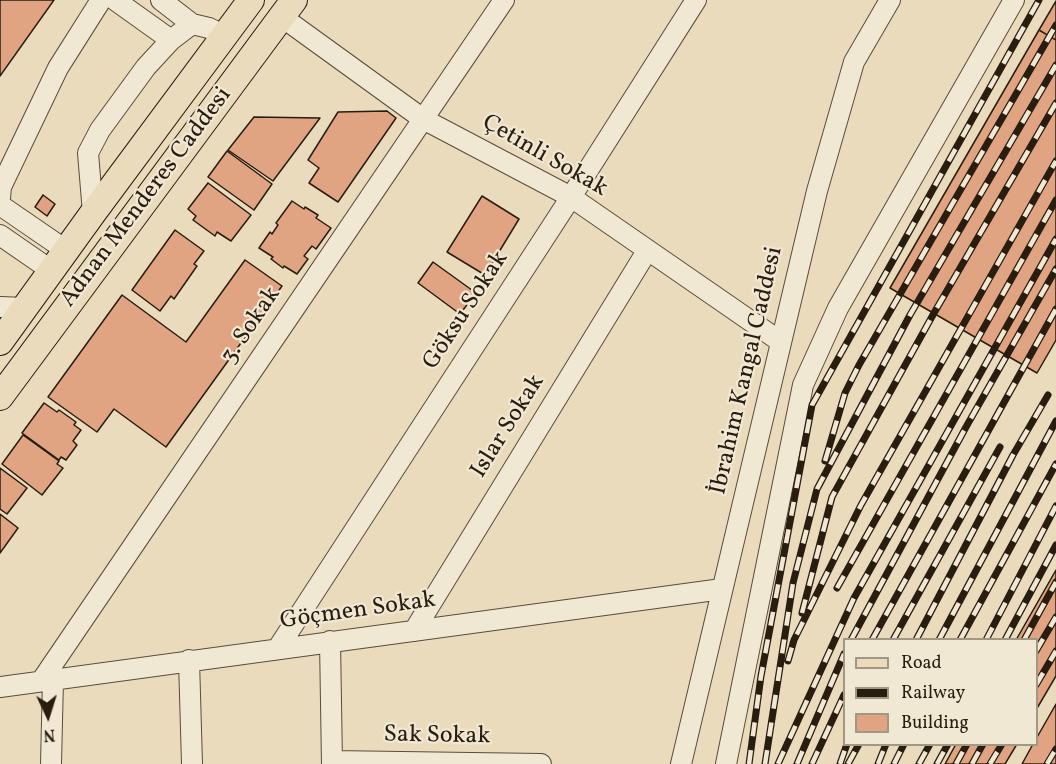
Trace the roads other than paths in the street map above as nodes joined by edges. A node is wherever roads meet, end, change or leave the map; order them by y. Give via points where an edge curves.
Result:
1 (100, 0) edge
2 (116, 0) edge
3 (161, 0) edge
4 (504, 0) edge
5 (696, 0) edge
6 (890, 0) edge
7 (1014, 0) edge
8 (241, 4) edge
9 (288, 8) edge
10 (192, 24) junction
11 (225, 36) junction
12 (171, 40) junction
13 (423, 119) junction
14 (572, 197) junction
15 (0, 198) edge
16 (0, 204) edge
17 (93, 213) junction
18 (0, 235) edge
19 (67, 250) junction
20 (647, 251) junction
21 (52, 272) junction
22 (0, 307) edge
23 (26, 308) junction
24 (0, 342) edge
25 (781, 342) junction
26 (0, 397) edge
27 (722, 589) junction
28 (414, 631) junction
29 (330, 641) junction
30 (278, 648) junction
31 (189, 660) junction
32 (48, 680) junction
33 (0, 687) edge
34 (332, 762) edge
35 (51, 764) edge
36 (192, 764) edge
37 (541, 764) edge
38 (681, 764) edge
39 (726, 764) edge

1 - 15 street via 58,68 1,187
2 - 12 street
3 - 10 street
4 - 13 street, 3. Sokak
5 - 14 street, Göksu Sokak
6 - 25 street, İbrahim Kangal Caddesi via 854,62 817,191
7 - 39 street via 838,308 803,385
8 - 11 main road, Adnan Menderes Caddesi
9 - 13 street, Çetinli Sokak
9 - 26 main road, Adnan Menderes Caddesi
10 - 11 street
10 - 12 street
11 - 17 main road, Adnan Menderes Caddesi
12 - 17 street via 146,67 88,153
13 - 14 street, Çetinli Sokak
13 - 32 street, 3. Sokak
14 - 20 street, Çetinli Sokak
14 - 30 street, Göksu Sokak
16 - 19 street
17 - 19 main road, Adnan Menderes Caddesi
18 - 21 street
19 - 21 main road, Adnan Menderes Caddesi
20 - 25 street, Çetinli Sokak
20 - 28 street, Islar Sokak
21 - 23 main road, Adnan Menderes Caddesi
22 - 23 street
23 - 24 main road, Adnan Menderes Caddesi
25 - 27 street, İbrahim Kangal Caddesi
27 - 28 street, Göçmen Sokak
27 - 38 street, İbrahim Kangal Caddesi
28 - 29 street, Göçmen Sokak
29 - 30 street, Göçmen Sokak
29 - 34 street
30 - 31 street, Göçmen Sokak
31 - 32 street, Göçmen Sokak
31 - 36 street
32 - 33 street, Göçmen Sokak
32 - 35 street
34 - 37 street, Sak Sokak

